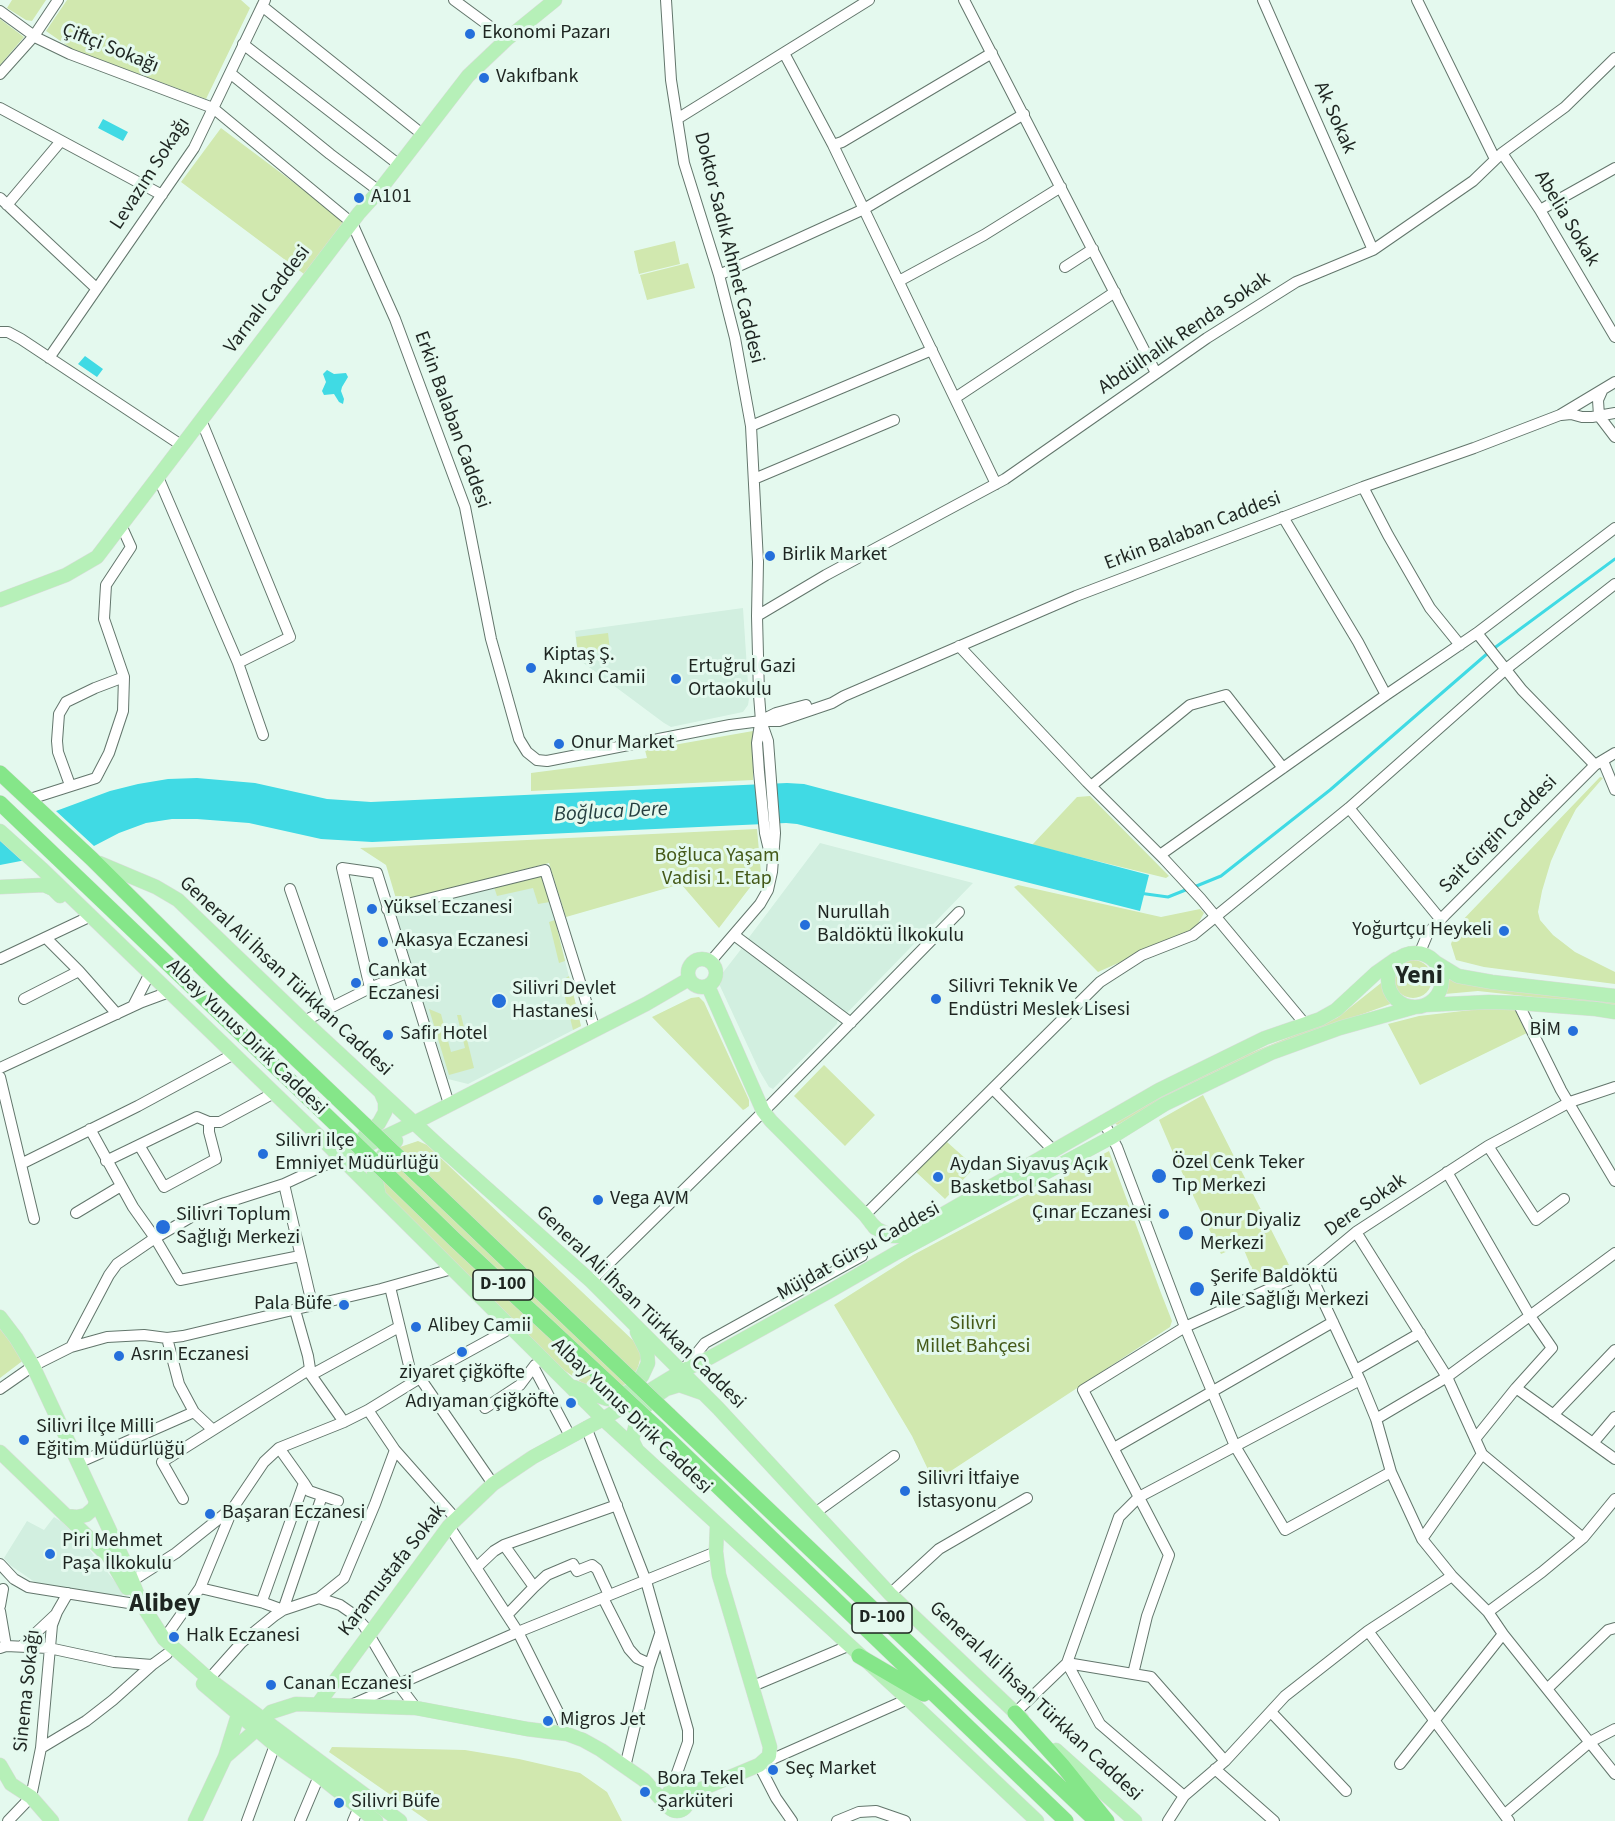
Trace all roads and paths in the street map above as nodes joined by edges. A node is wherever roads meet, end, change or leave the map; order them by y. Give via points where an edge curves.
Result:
1 (58, 0) edge
2 (454, 0) edge
3 (555, 0) edge
4 (666, 0) edge
5 (869, 0) edge
6 (964, 0) edge
7 (1263, 0) edge
8 (1418, 0) edge
9 (260, 3) edge
10 (0, 11) edge
11 (33, 36) junction
12 (507, 39) junction
13 (243, 44) junction
14 (784, 53) junction
15 (992, 53) junction
16 (1615, 58) edge
17 (230, 73) junction
18 (0, 74) edge
19 (0, 108) edge
20 (213, 108) junction
21 (1024, 114) junction
22 (677, 118) junction
23 (422, 134) junction
24 (61, 141) junction
25 (833, 145) junction
26 (1498, 156) junction
27 (398, 164) junction
28 (1615, 168) edge
29 (1061, 187) junction
30 (379, 191) junction
31 (162, 195) junction
32 (3, 201) edge
33 (864, 209) junction
34 (1540, 210) junction
35 (352, 223) junction
36 (1093, 249) junction
37 (1373, 250) junction
38 (1065, 267) dead end
39 (719, 274) junction
40 (899, 281) junction
41 (96, 288) junction
42 (1115, 292) junction
43 (0, 332) edge
44 (1615, 337) edge
45 (932, 350) junction
46 (49, 358) junction
47 (1156, 373) junction
48 (1615, 382) edge
49 (1604, 389) junction
50 (955, 398) junction
51 (1615, 412) edge
52 (1560, 415) junction
53 (1599, 416) junction
54 (1582, 417) junction
55 (201, 420) junction
56 (894, 420) dead end
57 (751, 426) junction
58 (1615, 439) edge
59 (181, 445) junction
60 (158, 477) junction
61 (754, 479) junction
62 (996, 484) junction
63 (1363, 486) junction
64 (1283, 517) junction
65 (121, 525) junction
66 (1615, 528) edge
67 (1615, 584) edge
68 (0, 600) edge
69 (757, 616) junction
70 (1477, 633) junction
71 (1460, 645) junction
72 (959, 646) junction
73 (238, 663) junction
74 (1506, 669) junction
75 (124, 677) junction
76 (1386, 695) junction
77 (761, 721) junction
78 (263, 735) dead end
79 (1615, 753) edge
80 (1599, 763) junction
81 (1283, 768) junction
82 (0, 773) edge
83 (70, 785) junction
84 (1091, 786) junction
85 (1615, 790) edge
86 (27, 800) junction
87 (0, 803) edge
88 (1349, 808) junction
89 (0, 831) edge
90 (87, 855) junction
91 (1161, 855) junction
92 (38, 865) junction
93 (27, 885) junction
94 (0, 887) edge
95 (290, 889) dead end
96 (387, 909) junction
97 (958, 912) dead end
98 (91, 916) junction
99 (1216, 917) junction
100 (1441, 920) junction
101 (734, 935) junction
102 (46, 938) junction
103 (1420, 952) junction
104 (0, 959) edge
105 (1396, 959) junction
106 (711, 961) junction
107 (1436, 962) junction
108 (79, 971) junction
109 (409, 972) junction
110 (150, 973) junction
111 (689, 979) junction
112 (708, 986) junction
113 (370, 988) junction
114 (169, 992) junction
115 (1615, 996) edge
116 (24, 999) dead end
117 (1518, 1003) junction
118 (133, 1006) junction
119 (1420, 1006) junction
120 (331, 1007) junction
121 (1615, 1012) edge
122 (117, 1014) junction
123 (304, 1021) junction
124 (851, 1023) junction
125 (1305, 1024) junction
126 (595, 1030) junction
127 (234, 1054) junction
128 (0, 1068) edge
129 (0, 1077) edge
130 (1615, 1088) edge
131 (993, 1089) junction
132 (381, 1092) junction
133 (274, 1093) junction
134 (1570, 1102) junction
135 (448, 1104) junction
136 (763, 1111) junction
137 (1103, 1121) junction
138 (208, 1122) junction
139 (414, 1123) junction
140 (90, 1130) junction
141 (1112, 1137) junction
142 (326, 1143) junction
143 (139, 1145) junction
144 (438, 1145) junction
145 (1488, 1146) junction
146 (1054, 1151) junction
147 (340, 1158) junction
148 (106, 1161) junction
149 (21, 1164) junction
150 (1447, 1172) junction
151 (1615, 1181) edge
152 (284, 1184) junction
153 (121, 1186) junction
154 (379, 1196) junction
155 (1564, 1199) dead end
156 (76, 1213) dead end
157 (34, 1219) dead end
158 (868, 1219) junction
159 (1356, 1232) junction
160 (155, 1238) junction
161 (905, 1248) junction
162 (1615, 1253) edge
163 (300, 1256) junction
164 (862, 1256) dead end
165 (452, 1269) junction
166 (1309, 1271) junction
167 (591, 1281) junction
168 (390, 1287) junction
169 (312, 1304) junction
170 (296, 1310) junction
171 (1530, 1316) junction
172 (0, 1317) edge
173 (632, 1322) junction
174 (1333, 1322) junction
175 (399, 1327) junction
176 (1185, 1327) junction
177 (511, 1328) junction
178 (1419, 1333) junction
179 (167, 1338) junction
180 (71, 1347) junction
181 (1615, 1350) edge
182 (537, 1363) junction
183 (33, 1366) junction
184 (682, 1371) junction
185 (310, 1372) junction
186 (1358, 1375) junction
187 (1447, 1377) junction
188 (416, 1380) junction
189 (566, 1383) junction
190 (1516, 1388) junction
191 (0, 1389) edge
192 (1212, 1391) junction
193 (704, 1394) junction
194 (485, 1408) dead end
195 (368, 1410) junction
196 (194, 1412) junction
197 (1553, 1415) junction
198 (1615, 1417) edge
199 (603, 1419) junction
200 (1376, 1419) junction
201 (344, 1422) junction
202 (586, 1427) junction
203 (213, 1430) junction
204 (570, 1436) junction
205 (1475, 1439) junction
206 (1593, 1443) junction
207 (1235, 1446) junction
208 (279, 1448) junction
209 (1114, 1448) junction
210 (395, 1450) junction
211 (0, 1452) edge
212 (638, 1452) junction
213 (1482, 1454) junction
214 (894, 1456) dead end
215 (1615, 1459) edge
216 (78, 1462) junction
217 (1391, 1472) junction
218 (304, 1483) junction
219 (493, 1484) junction
220 (322, 1496) junction
221 (1139, 1497) junction
222 (1027, 1498) dead end
223 (183, 1499) dead end
224 (1615, 1499) edge
225 (338, 1501) dead end
226 (96, 1502) junction
227 (617, 1505) junction
228 (233, 1508) junction
229 (815, 1513) junction
230 (66, 1516) junction
231 (452, 1522) junction
232 (107, 1524) junction
233 (717, 1526) junction
234 (89, 1538) junction
235 (1583, 1538) junction
236 (1422, 1539) junction
237 (504, 1545) junction
238 (716, 1552) junction
239 (0, 1564) edge
240 (476, 1568) junction
241 (1452, 1576) junction
242 (14, 1579) junction
243 (132, 1581) junction
244 (646, 1581) junction
245 (534, 1587) junction
246 (200, 1588) junction
247 (1, 1589) edge
248 (68, 1593) junction
249 (890, 1594) junction
250 (606, 1597) junction
251 (318, 1598) junction
252 (264, 1603) junction
253 (138, 1604) junction
254 (0, 1609) edge
255 (283, 1610) junction
256 (57, 1612) junction
257 (1488, 1612) junction
258 (507, 1615) junction
259 (1615, 1628) edge
260 (1368, 1631) junction
261 (518, 1632) junction
262 (660, 1633) junction
263 (369, 1634) junction
264 (1503, 1634) junction
265 (164, 1639) junction
266 (22, 1646) junction
267 (3, 1647) edge
268 (49, 1648) junction
269 (854, 1651) junction
270 (167, 1654) junction
271 (650, 1664) junction
272 (1067, 1664) junction
273 (152, 1665) junction
274 (1133, 1674) junction
275 (209, 1679) junction
276 (398, 1684) junction
277 (753, 1686) junction
278 (1548, 1688) junction
279 (908, 1699) junction
280 (318, 1704) junction
281 (347, 1706) junction
282 (416, 1708) junction
283 (950, 1710) junction
284 (1271, 1712) junction
285 (1015, 1713) junction
286 (238, 1715) junction
287 (1435, 1721) junction
288 (260, 1724) junction
289 (1615, 1729) edge
290 (567, 1734) junction
291 (1590, 1742) junction
292 (275, 1744) junction
293 (41, 1748) junction
294 (225, 1756) junction
295 (1225, 1761) junction
296 (1400, 1764) dead end
297 (0, 1765) edge
298 (759, 1765) junction
299 (625, 1767) junction
300 (1215, 1769) junction
301 (1615, 1774) edge
302 (319, 1776) junction
303 (644, 1780) junction
304 (671, 1790) junction
305 (1346, 1791) dead end
306 (687, 1795) junction
307 (1184, 1796) junction
308 (31, 1797) junction
309 (359, 1807) junction
310 (667, 1812) edge
311 (1507, 1818) edge
312 (8, 1821) edge
313 (52, 1821) edge
314 (195, 1821) edge
315 (247, 1821) edge
316 (300, 1821) edge
317 (353, 1821) edge
318 (376, 1821) edge
319 (400, 1821) edge
320 (792, 1821) edge
321 (837, 1821) edge
322 (905, 1821) edge
323 (1037, 1821) edge
324 (1066, 1821) edge
325 (1096, 1821) edge
326 (1107, 1821) edge
327 (1135, 1821) edge
328 (1168, 1821) edge
329 (1274, 1821) edge

1 - 11 street
2 - 12 street
3 - 12 main road, Varnalı Caddesi
4 - 22 street, Doktor Sadık Ahmet Caddesi
5 - 14 street
6 - 15 street
7 - 37 street, Ak Sokak
8 - 26 street, Abelia Sokak
9 - 13 street, Levazım Sokağı
9 - 23 street
10 - 11 street, Çiftçi Sokağı
11 - 18 street
11 - 20 street, Çiftçi Sokağı
12 - 23 main road, Varnalı Caddesi via 468,76
13 - 17 street, Levazım Sokağı
13 - 27 street
14 - 22 street
14 - 25 street
15 - 21 street
15 - 25 street
16 - 26 street, Abdülhalik Renda Sokak via 1565,107
17 - 20 street, Levazım Sokağı
17 - 30 street
19 - 24 street
20 - 31 street, Levazım Sokağı via 194,148
20 - 35 street, Erkin Balaban Caddesi
21 - 29 street
21 - 33 street
22 - 39 street, Doktor Sadık Ahmet Caddesi via 684,163
23 - 27 main road, Varnalı Caddesi
24 - 31 street
24 - 32 street
25 - 33 street
26 - 34 street, Abelia Sokak
26 - 37 street, Abdülhalik Renda Sokak via 1473,181
27 - 30 main road, Varnalı Caddesi
28 - 34 street
29 - 36 street
29 - 40 street
30 - 35 main road, Varnalı Caddesi
31 - 41 street, Levazım Sokağı
32 - 41 street
33 - 39 street
33 - 40 street
34 - 44 street, Abelia Sokak
35 - 55 main road, Varnalı Caddesi
35 - 77 street, Erkin Balaban Caddesi via 395,319 465,507 491,639 519,739 527,752 537,760 547,761
36 - 38 street
36 - 42 street
37 - 47 street, Abdülhalik Renda Sokak via 1296,282
39 - 57 street, Doktor Sadık Ahmet Caddesi
40 - 45 street
41 - 46 street, Levazım Sokağı
42 - 47 street
42 - 50 street
43 - 46 street via 8,332
45 - 50 street
45 - 57 street
46 - 59 street
47 - 62 street, Abdülhalik Renda Sokak
48 - 49 street, Erkin Balaban Caddesi
49 - 52 street, Erkin Balaban Caddesi
49 - 53 street via 1598,400
50 - 62 street
51 - 53 street, Erkin Balaban Caddesi
52 - 54 street, Erkin Balaban Caddesi
52 - 63 street, Erkin Balaban Caddesi
53 - 54 street, Erkin Balaban Caddesi
53 - 58 street
54 - 58 street
55 - 59 main road, Varnalı Caddesi
55 - 73 street via 290,637
56 - 61 street
57 - 61 street, Doktor Sadık Ahmet Caddesi
59 - 60 main road, Varnalı Caddesi
60 - 65 main road, Varnalı Caddesi
60 - 73 street
61 - 69 street, Doktor Sadık Ahmet Caddesi
62 - 69 street, Abdülhalik Renda Sokak
63 - 64 street, Erkin Balaban Caddesi
63 - 71 street via 1430,608
64 - 72 street, Erkin Balaban Caddesi via 1076,596
64 - 76 street via 1359,642
65 - 68 main road, Varnalı Caddesi via 97,557 66,575
65 - 75 street via 131,547 106,585 104,619
66 - 70 street
67 - 74 street
69 - 77 street, Doktor Sadık Ahmet Caddesi
70 - 71 street
70 - 74 street
71 - 76 street
72 - 77 street, Erkin Balaban Caddesi via 844,696 776,713
72 - 84 street
73 - 78 street
74 - 80 street via 1522,690
74 - 88 street
75 - 83 street via 123,711 109,753 96,778
75 - 83 street via 66,702 59,714 58,752
76 - 81 street
77 - 101 street, Doktor Sadık Ahmet Caddesi via 768,741 765,773 772,872 760,904
79 - 80 street, Sait Girgin Caddesi
80 - 85 street
80 - 100 street, Sait Girgin Caddesi
81 - 84 street via 1226,695 1190,705
81 - 91 street
82 - 86 highway, D-100
83 - 86 street
84 - 91 street
86 - 90 highway, D-100
87 - 283 highway, D-100, bridge
88 - 99 street
88 - 100 street
89 - 92 main road, Albay Yunus Dirik Caddesi
90 - 123 main road, General Ali İhsan Türkkan Caddesi via 178,900
90 - 325 highway, D-100, bridge
91 - 99 street
92 - 93 main road via 42,875
92 - 98 main road, Albay Yunus Dirik Caddesi
93 - 94 main road
93 - 98 main road via 49,886 69,905
95 - 120 street
96 - 109 street
96 - 113 street via 377,873 342,868
96 - 126 street via 545,870
97 - 124 street
98 - 102 street
98 - 110 main road, Albay Yunus Dirik Caddesi
99 - 125 street
99 - 131 street via 1193,935 1142,955 1100,982
100 - 103 street, Sait Girgin Caddesi via 1428,933
101 - 106 street
101 - 124 street
102 - 104 street
102 - 108 street
103 - 105 main road
103 - 107 main road
105 - 119 main road via 1387,975 1391,994 1406,1006
105 - 125 main road, Müjdat Gürsu Caddesi via 1336,1010
106 - 111 main road via 694,960 687,970
106 - 112 main road via 716,974
107 - 115 main road via 1458,976
107 - 119 main road via 1442,986 1432,1001
108 - 116 street
108 - 122 street
109 - 113 street
109 - 135 street
110 - 114 main road, Albay Yunus Dirik Caddesi
110 - 118 street
111 - 112 main road via 697,986
111 - 126 main road
112 - 136 main road
113 - 120 street
114 - 118 street
114 - 127 main road, Albay Yunus Dirik Caddesi
117 - 119 main road, Müjdat Gürsu Caddesi
117 - 121 main road, Müjdat Gürsu Caddesi
117 - 134 street
118 - 122 street
119 - 141 main road, Müjdat Gürsu Caddesi via 1340,1028 1271,1053 1165,1104
120 - 123 street
122 - 128 street
123 - 132 main road, General Ali İhsan Türkkan Caddesi
124 - 136 street
125 - 137 main road, Müjdat Gürsu Caddesi via 1265,1038
126 - 135 main road
127 - 133 main road, Albay Yunus Dirik Caddesi
127 - 140 street
129 - 149 street
130 - 134 street, Dere Sokak
131 - 146 street
131 - 158 street
132 - 139 main road, General Ali İhsan Türkkan Caddesi
132 - 142 main road via 385,1112 367,1135 351,1146
133 - 138 street via 220,1122
133 - 142 main road, Albay Yunus Dirik Caddesi
134 - 145 street, Dere Sokak
134 - 151 street
135 - 139 main road
135 - 144 main road via 436,1119
136 - 158 main road
136 - 167 street
137 - 141 street
137 - 146 main road, Müjdat Gürsu Caddesi
138 - 143 street via 197,1117
138 - 143 street via 216,1159 164,1187
139 - 144 main road, General Ali İhsan Türkkan Caddesi
139 - 147 main road
140 - 148 street
140 - 149 street
141 - 161 main road, Müjdat Gürsu Caddesi
141 - 176 street
142 - 147 main road, Albay Yunus Dirik Caddesi
143 - 148 street
144 - 154 main road via 415,1133 391,1144 375,1172
144 - 167 main road, General Ali İhsan Türkkan Caddesi
145 - 150 street, Dere Sokak
145 - 155 street via 1536,1220
146 - 158 main road, Müjdat Gürsu Caddesi via 905,1236 892,1236
147 - 152 street
147 - 154 main road, Albay Yunus Dirik Caddesi
148 - 153 street
149 - 157 street
150 - 159 street, Dere Sokak
150 - 171 street
152 - 160 street via 198,1213
152 - 163 street
153 - 156 street
153 - 160 street
154 - 165 main road, Albay Yunus Dirik Caddesi
158 - 161 main road via 884,1241
159 - 166 street, Dere Sokak
159 - 178 street
160 - 163 street via 180,1280
160 - 180 street via 117,1264
161 - 184 main road, Müjdat Gürsu Caddesi
162 - 171 street
163 - 169 street
164 - 184 street via 705,1343
165 - 168 street
165 - 177 main road, Albay Yunus Dirik Caddesi
166 - 174 street
166 - 176 street, Dere Sokak
167 - 173 main road, General Ali İhsan Türkkan Caddesi
168 - 169 street
168 - 175 street
169 - 170 street
170 - 179 street
170 - 185 street
171 - 187 street
171 - 190 street via 1552,1348
172 - 183 main road
173 - 184 main road, General Ali İhsan Türkkan Caddesi
173 - 189 main road via 647,1352 648,1363 632,1390 607,1399
174 - 186 street
174 - 192 street
175 - 185 street
175 - 188 street
176 - 192 street
176 - 209 street, Dere Sokak via 1083,1390
177 - 182 main road, Albay Yunus Dirik Caddesi
177 - 188 street
178 - 186 street
178 - 187 street
179 - 180 street via 107,1337
179 - 196 street via 180,1384
180 - 183 street
181 - 197 street
182 - 189 main road, Albay Yunus Dirik Caddesi
182 - 194 street via 520,1384
182 - 204 street
183 - 191 street
183 - 216 main road
184 - 193 main road, General Ali İhsan Türkkan Caddesi
184 - 199 main road, Müjdat Gürsu Caddesi
185 - 201 street
185 - 203 street
186 - 200 street
186 - 207 street
187 - 200 street
187 - 205 street
188 - 195 street
188 - 219 street
189 - 199 main road, Albay Yunus Dirik Caddesi
190 - 197 street
190 - 205 street
192 - 207 street
192 - 209 street
193 - 212 main road via 679,1385 656,1396 637,1420 632,1440
193 - 229 main road, General Ali İhsan Türkkan Caddesi
195 - 201 street
195 - 210 street
196 - 203 street
196 - 216 street
197 - 206 street
198 - 206 street
199 - 202 main road, Karamustafa Sokak
199 - 212 main road, Albay Yunus Dirik Caddesi
200 - 217 street
201 - 208 street
202 - 204 main road, Karamustafa Sokak
202 - 227 street
203 - 223 street via 162,1462
204 - 219 main road, Karamustafa Sokak
205 - 213 street
206 - 215 street
207 - 217 street via 1285,1530
207 - 221 street
208 - 218 street
208 - 228 street via 264,1462
209 - 221 street, Dere Sokak
210 - 231 street
210 - 251 street via 344,1578
211 - 230 main road
212 - 233 main road, Albay Yunus Dirik Caddesi
213 - 235 street
213 - 236 street
214 - 229 street
216 - 226 main road
217 - 236 street
218 - 220 street via 309,1491
218 - 252 street
219 - 231 main road, Karamustafa Sokak
220 - 225 street
220 - 255 street
221 - 272 street via 1119,1517
221 - 274 street, Dere Sokak via 1170,1555 1147,1616
222 - 249 street via 939,1549
224 - 235 street
226 - 230 main road via 86,1515
226 - 232 main road
227 - 237 street
227 - 244 street
228 - 243 street via 176,1553
228 - 246 street
229 - 249 main road, General Ali İhsan Türkkan Caddesi
230 - 234 main road
231 - 240 street
231 - 263 main road, Karamustafa Sokak
232 - 234 main road via 92,1523
232 - 243 main road
233 - 238 main road
233 - 269 main road, Albay Yunus Dirik Caddesi
234 - 253 main road via 109,1557
235 - 257 street
236 - 241 street
237 - 240 street
237 - 245 street
238 - 244 street
238 - 277 main road via 719,1575
239 - 242 street
240 - 258 street
241 - 257 street
241 - 260 street
242 - 247 street
242 - 248 street via 28,1587
243 - 253 main road
244 - 250 street
244 - 262 street
245 - 250 street via 547,1575 573,1564 577,1571 591,1565 597,1569
245 - 258 street
246 - 252 street
246 - 265 street
247 - 254 street
248 - 253 street
248 - 256 street, Sinema Sokağı
249 - 285 main road, General Ali İhsan Türkkan Caddesi
250 - 261 street
250 - 271 street via 629,1649
251 - 255 street
251 - 263 street via 353,1614
252 - 255 street
253 - 265 main road
253 - 270 main road
254 - 267 street
255 - 275 street via 242,1642
256 - 266 street
256 - 268 street, Sinema Sokağı
257 - 264 street
258 - 261 street
259 - 278 street via 1608,1630
260 - 284 street via 1285,1696
260 - 287 street
261 - 276 street
261 - 290 street
262 - 271 street
262 - 304 street via 688,1730 688,1742
263 - 276 street
263 - 280 main road, Karamustafa Sokak
264 - 278 street
264 - 287 street
265 - 275 main road
266 - 267 street
266 - 268 street
268 - 273 street via 114,1662
268 - 293 street, Sinema Sokağı
269 - 277 street
269 - 279 main road, Albay Yunus Dirik Caddesi
269 - 283 highway
270 - 273 street
270 - 286 main road
271 - 299 street
272 - 274 street
272 - 285 street
272 - 307 street via 1100,1724
273 - 293 street via 86,1721
274 - 295 street via 1151,1677
275 - 288 main road
276 - 281 street
276 - 282 street
277 - 298 main road via 770,1747 769,1756
278 - 291 street
279 - 298 street
279 - 323 main road, Albay Yunus Dirik Caddesi
280 - 281 main road
280 - 288 main road via 296,1704 271,1712
281 - 282 main road
282 - 290 main road
283 - 324 highway, D-100
284 - 295 street
284 - 305 street
285 - 326 highway
285 - 327 main road, General Ali İhsan Türkkan Caddesi
286 - 288 main road
286 - 294 main road
287 - 296 street
287 - 311 street
288 - 292 main road
288 - 294 main road
288 - 319 main road
289 - 291 street
290 - 299 main road via 602,1750
291 - 301 street
291 - 311 street
292 - 302 main road
292 - 315 street
293 - 308 street, Sinema Sokağı
294 - 314 main road
295 - 300 street
297 - 308 main road via 11,1784
298 - 306 main road
298 - 320 street
299 - 303 main road
300 - 307 street
300 - 329 street
302 - 309 main road
302 - 316 street
303 - 304 main road
303 - 310 main road
304 - 306 main road via 682,1790
304 - 310 main road via 665,1798
306 - 310 main road via 688,1803 683,1809
307 - 328 street
308 - 312 street
308 - 313 main road
309 - 317 street
309 - 318 main road
321 - 322 street via 859,1812 876,1811

